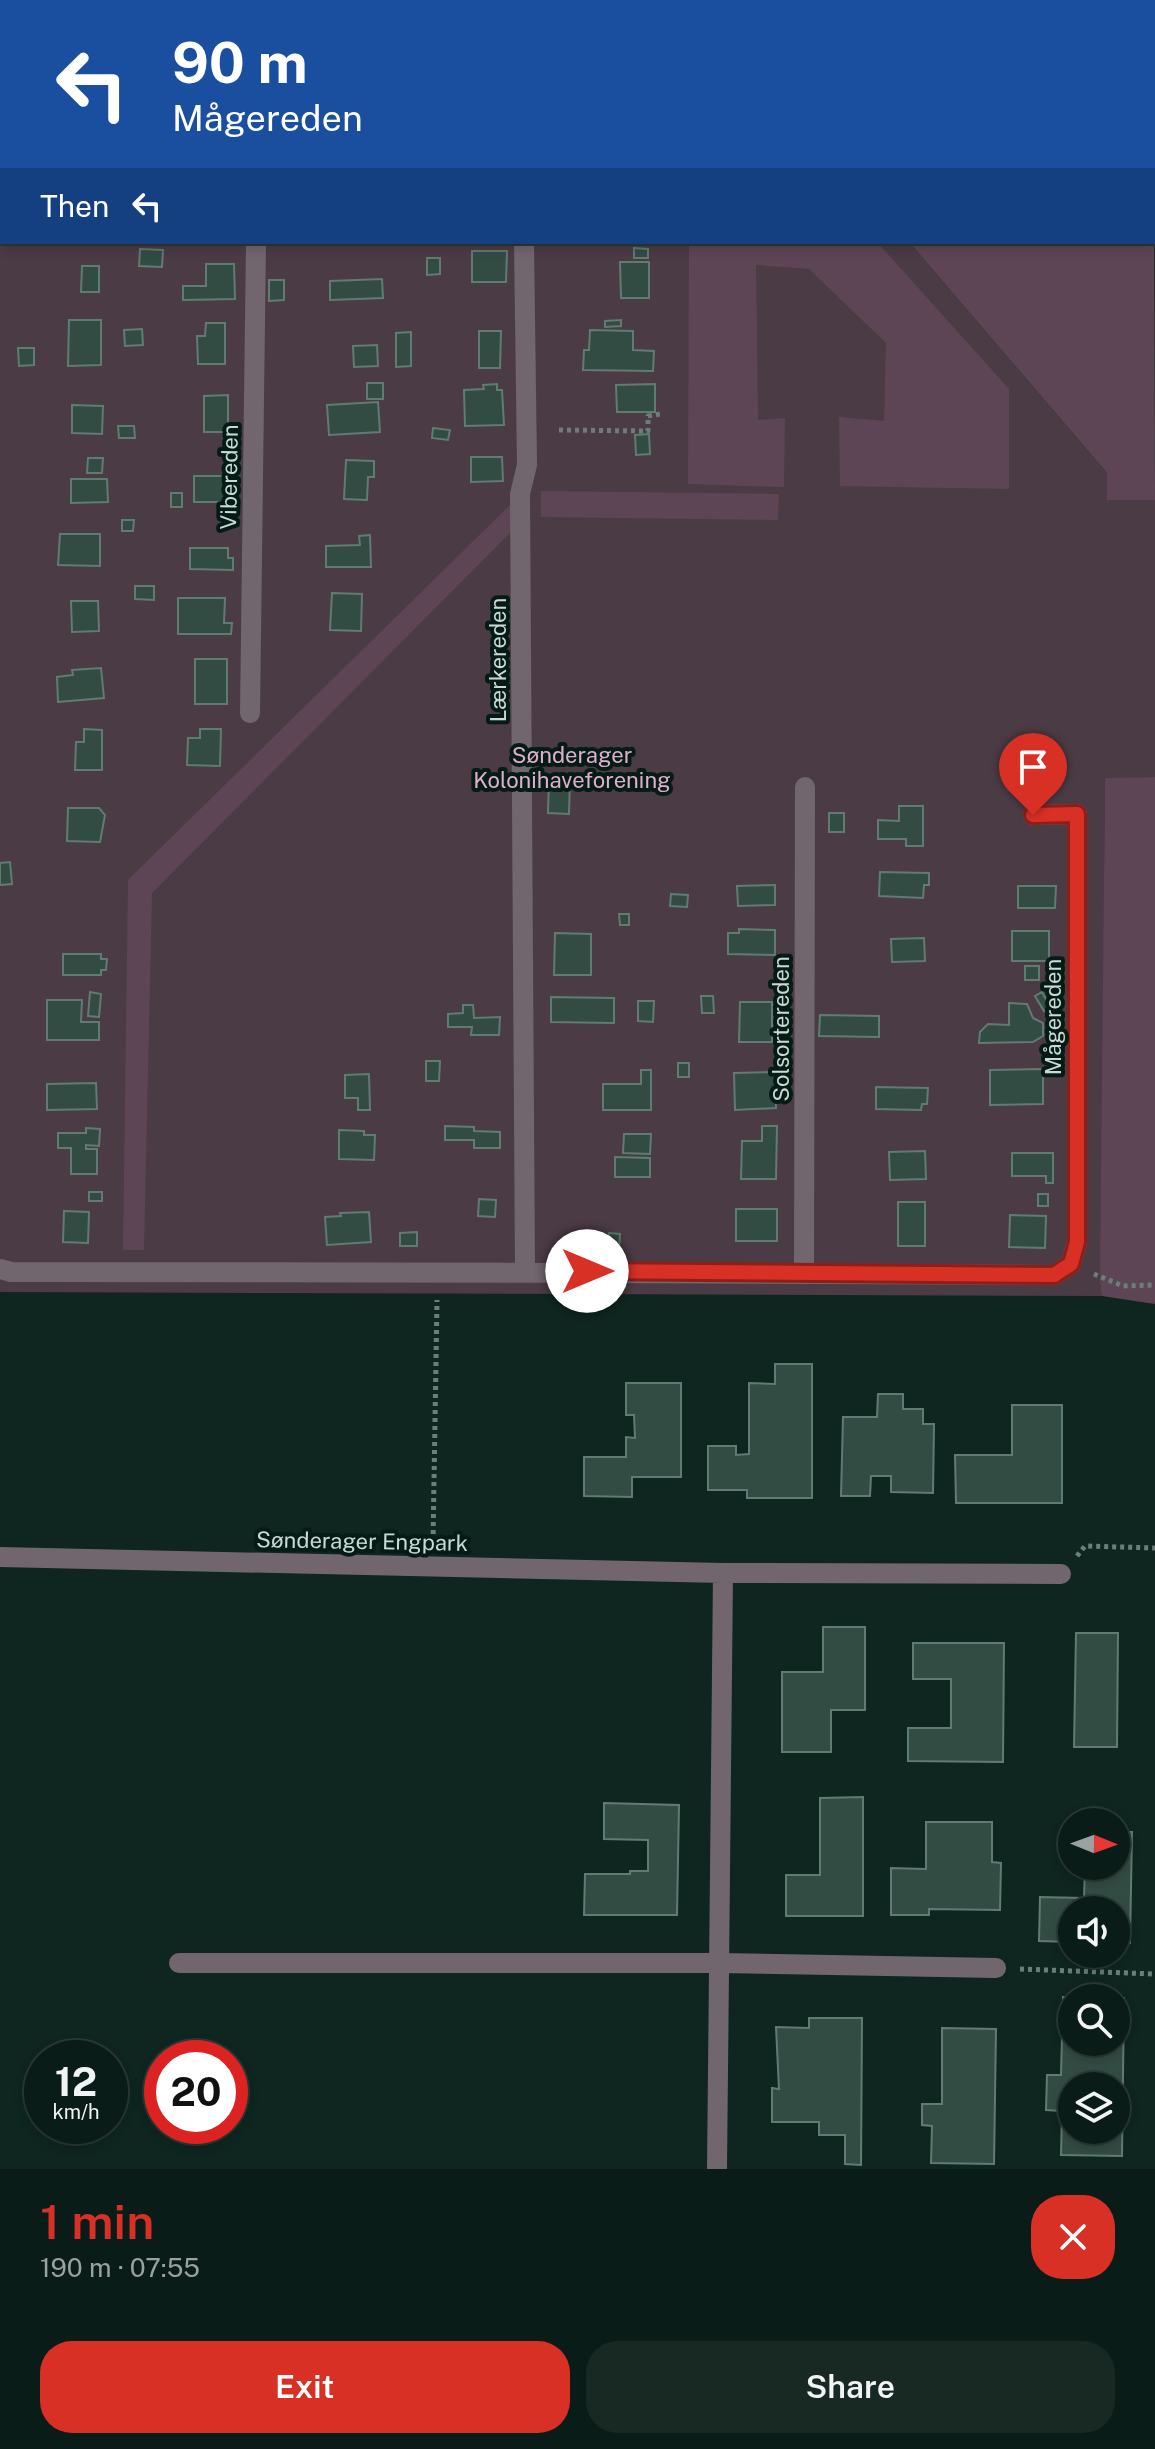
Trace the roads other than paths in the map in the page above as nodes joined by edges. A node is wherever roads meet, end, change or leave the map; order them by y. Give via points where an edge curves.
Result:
1 (256, 244) edge
2 (524, 244) edge
3 (250, 713) dead end
4 (805, 787) dead end
5 (1033, 815) dead end
6 (0, 1269) edge
7 (525, 1271) junction
8 (804, 1272) junction
9 (0, 1557) edge
10 (723, 1573) junction
11 (1061, 1574) road end
12 (179, 1963) dead end
13 (720, 1963) junction
14 (996, 1968) road end
15 (717, 2169) edge

1 - 3 street, Vibereden
2 - 7 street, Lærkereden via 527,465 520,494
4 - 8 street, Solsortereden
5 - 8 street, Mågereden via 1077,814 1077,1242 1071,1264 1054,1275
6 - 7 street
7 - 8 street
9 - 10 street, Sønderager Engpark
10 - 11 street, Sønderager Engpark
10 - 13 street
12 - 13 street
13 - 14 street
13 - 15 street

